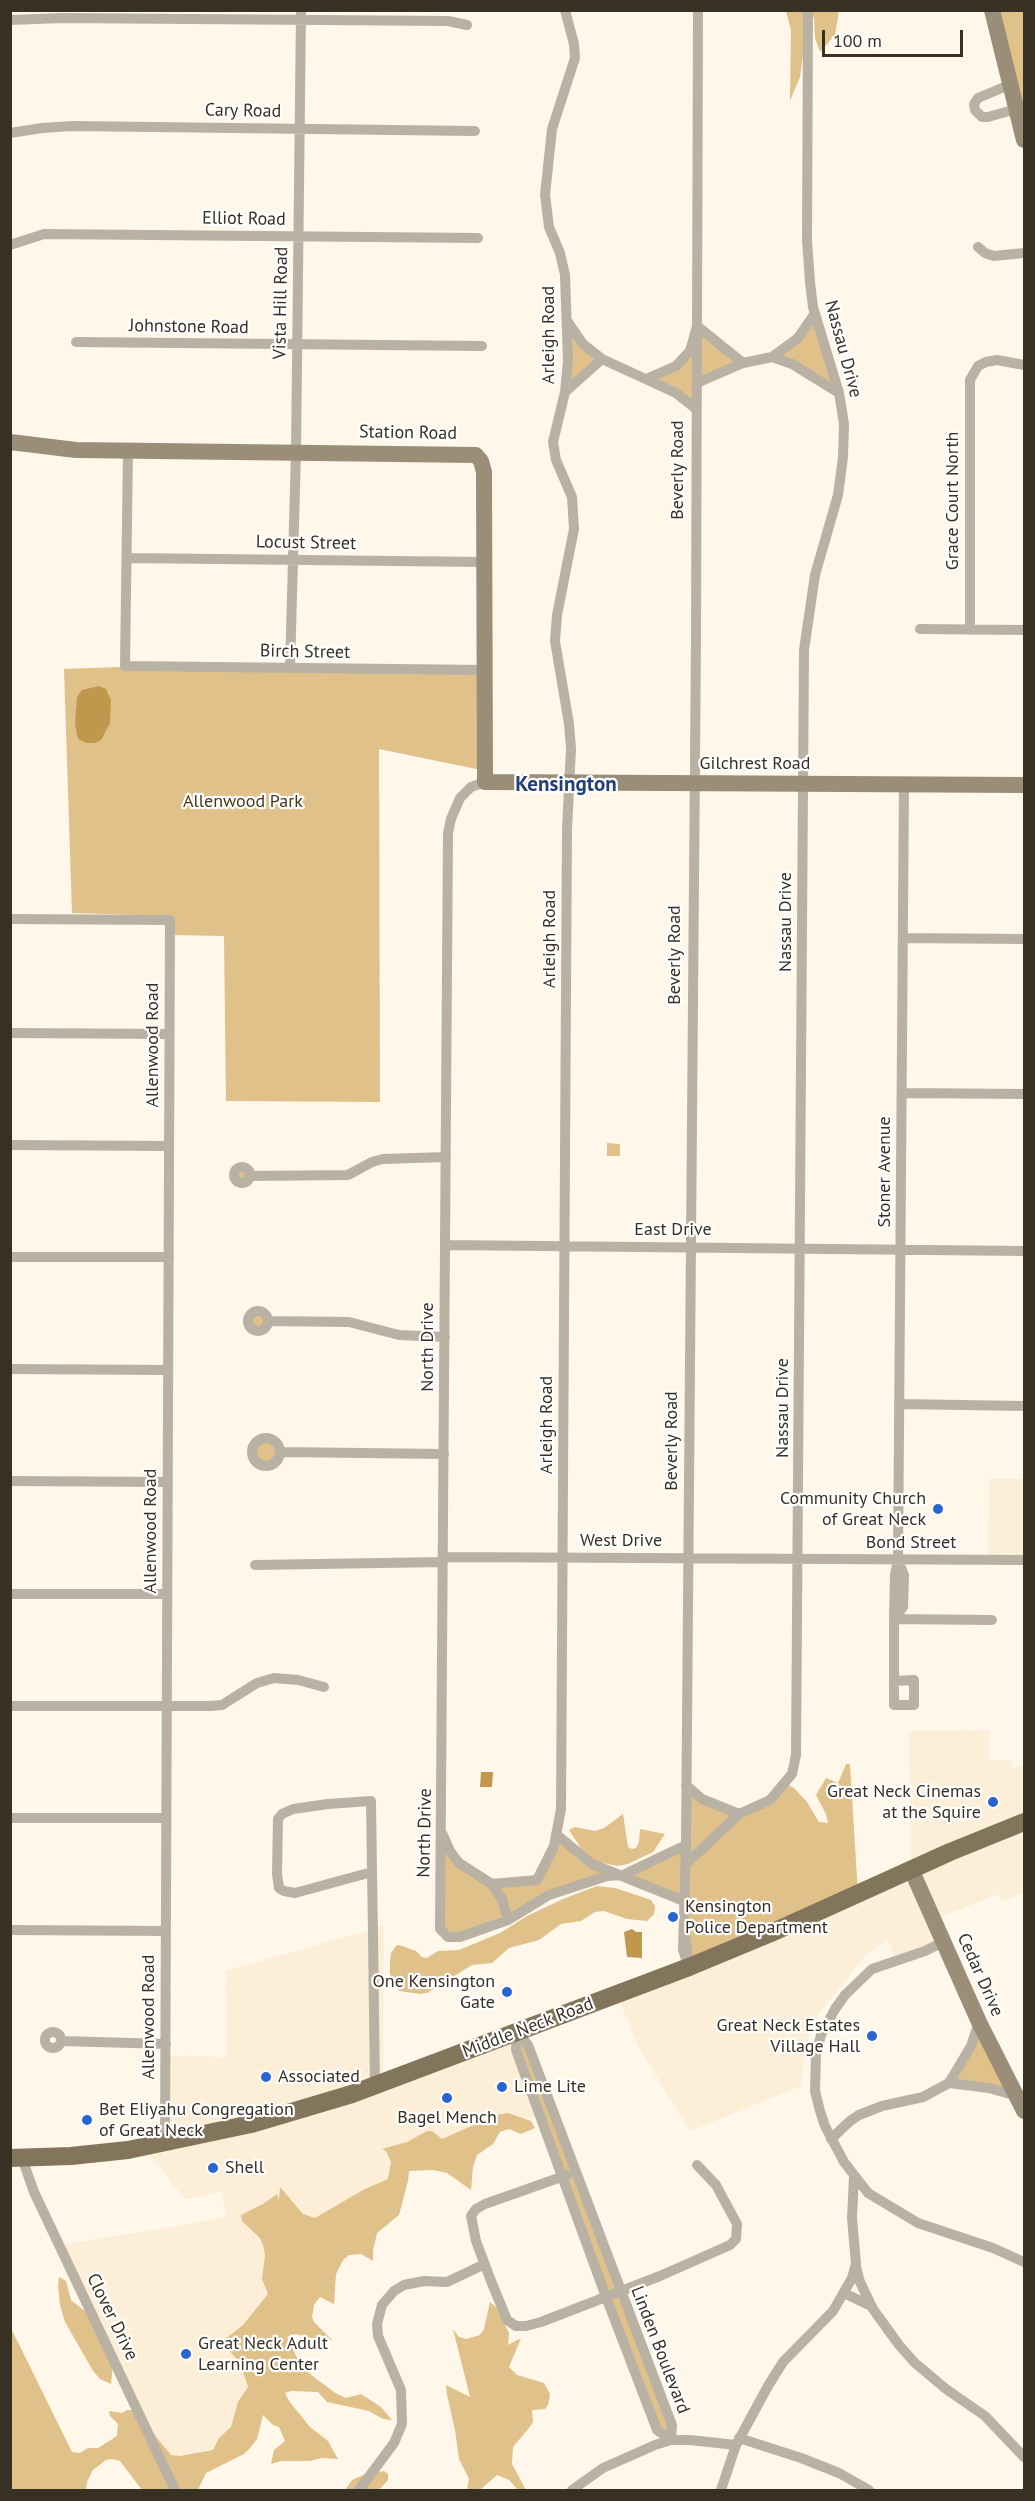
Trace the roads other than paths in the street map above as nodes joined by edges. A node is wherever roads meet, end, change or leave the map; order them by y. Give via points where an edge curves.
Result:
1 (565, 10) edge
2 (698, 10) edge
3 (808, 10) edge
4 (992, 10) edge
5 (301, 16) edge
6 (10, 20) edge
7 (467, 25) dead end
8 (1009, 85) junction
9 (1016, 110) junction
10 (299, 129) junction
11 (475, 131) dead end
12 (10, 133) edge
13 (1024, 140) edge
14 (298, 236) junction
15 (478, 238) dead end
16 (10, 245) edge
17 (978, 247) dead end
18 (1024, 254) edge
19 (815, 314) junction
20 (568, 322) junction
21 (697, 326) junction
22 (76, 342) dead end
23 (297, 344) junction
24 (482, 346) dead end
25 (772, 357) junction
26 (602, 359) junction
27 (743, 363) junction
28 (1024, 365) edge
29 (646, 379) junction
30 (697, 383) junction
31 (565, 392) junction
32 (839, 393) junction
33 (695, 408) junction
34 (10, 442) edge
35 (128, 450) junction
36 (296, 452) junction
37 (127, 558) junction
38 (293, 560) junction
39 (484, 562) junction
40 (920, 629) dead end
41 (970, 630) junction
42 (1024, 630) edge
43 (290, 668) junction
44 (485, 670) junction
45 (485, 782) junction
46 (569, 782) junction
47 (693, 783) junction
48 (803, 783) junction
49 (904, 784) junction
50 (1024, 785) edge
51 (10, 919) edge
52 (903, 938) junction
53 (1024, 939) edge
54 (10, 1033) edge
55 (169, 1034) junction
56 (902, 1093) junction
57 (1024, 1094) edge
58 (10, 1145) edge
59 (169, 1146) junction
60 (446, 1157) junction
61 (249, 1176) dead end
62 (445, 1245) junction
63 (565, 1246) junction
64 (690, 1247) junction
65 (801, 1248) junction
66 (900, 1249) junction
67 (1024, 1251) edge
68 (10, 1257) edge
69 (168, 1257) junction
70 (268, 1321) dead end
71 (445, 1337) junction
72 (10, 1369) edge
73 (168, 1370) junction
74 (899, 1404) junction
75 (1024, 1406) edge
76 (280, 1452) dead end
77 (444, 1454) junction
78 (10, 1481) edge
79 (168, 1482) junction
80 (563, 1557) junction
81 (687, 1558) junction
82 (798, 1559) junction
83 (443, 1560) junction
84 (898, 1560) junction
85 (1024, 1560) edge
86 (255, 1565) dead end
87 (10, 1594) edge
88 (167, 1594) junction
89 (894, 1619) junction
90 (992, 1620) dead end
91 (894, 1681) dead end
92 (324, 1687) dead end
93 (10, 1706) edge
94 (167, 1706) junction
95 (686, 1785) junction
96 (739, 1814) junction
97 (10, 1818) edge
98 (166, 1818) junction
99 (1024, 1822) edge
100 (441, 1832) junction
101 (556, 1834) junction
102 (686, 1845) junction
103 (685, 1866) junction
104 (913, 1869) junction
105 (372, 1872) junction
106 (623, 1875) junction
107 (537, 1880) junction
108 (492, 1884) junction
109 (549, 1895) junction
110 (684, 1901) junction
111 (508, 1920) junction
112 (10, 1930) edge
113 (166, 1931) junction
114 (943, 1942) junction
115 (689, 1966) junction
116 (979, 2022) junction
117 (517, 2032) junction
118 (62, 2041) dead end
119 (166, 2044) junction
120 (533, 2056) junction
121 (520, 2061) junction
122 (949, 2083) junction
123 (375, 2085) junction
124 (1021, 2103) edge
125 (831, 2139) junction
126 (165, 2143) junction
127 (16, 2158) edge
128 (697, 2165) dead end
129 (576, 2172) junction
130 (561, 2177) junction
131 (854, 2177) junction
132 (1024, 2262) edge
133 (485, 2264) junction
134 (856, 2264) junction
135 (620, 2292) junction
136 (844, 2293) junction
137 (606, 2297) junction
138 (872, 2306) junction
139 (657, 2387) junction
140 (643, 2392) junction
141 (671, 2440) junction
142 (737, 2442) junction
143 (1024, 2457) edge
144 (175, 2490) edge
145 (359, 2490) edge
146 (572, 2490) edge
147 (721, 2490) edge
148 (869, 2490) edge

1 - 20 street, Arleigh Road via 574,58 552,129 545,195 549,227 565,275
2 - 21 street, Beverly Road
3 - 19 street, Nassau Drive via 807,240
4 - 8 street
5 - 6 street
5 - 7 street
5 - 10 street, Vista Hill Road
8 - 9 street
8 - 9 street via 978,98 975,110 982,117
9 - 13 street
10 - 11 street, Cary Road
10 - 12 street, Cary Road via 72,126
10 - 14 street, Vista Hill Road
14 - 15 street, Elliot Road
14 - 16 street, Elliot Road via 44,234
14 - 23 street, Vista Hill Road
17 - 18 street via 993,256
19 - 25 street via 798,338
19 - 32 street, Nassau Drive
20 - 26 street via 583,344
20 - 31 street, Arleigh Road
21 - 27 street
21 - 29 street via 690,351 676,366
21 - 30 street, Beverly Road
22 - 23 street, Johnstone Road
23 - 24 street, Johnstone Road
23 - 36 street, Vista Hill Road
25 - 27 street
25 - 32 street via 792,364
26 - 29 street
26 - 31 street
27 - 30 street
28 - 41 street, Grace Court North via 997,360 978,366 972,373 968,395
29 - 33 street via 676,393
30 - 33 street, Beverly Road
31 - 46 street, Arleigh Road via 553,442 556,460 572,497 574,529 555,641 569,724
32 - 48 street, Nassau Drive via 844,424 841,476 815,575 805,641
33 - 47 street, Beverly Road
34 - 35 street, Station Road via 76,450
35 - 36 street, Station Road
35 - 37 street
36 - 38 street, Vista Hill Road
36 - 39 street, Station Road via 476,455 484,472
37 - 38 street, Locust Street
37 - 43 street, Birch Street via 125,666
38 - 39 street, Locust Street
38 - 43 street, Vista Hill Road
39 - 44 street, Station Road
40 - 41 street
41 - 42 street
43 - 44 street, Birch Street
44 - 45 street, Station Road
45 - 46 street, Gilchrest Road
45 - 60 street, North Drive via 464,793 449,826
46 - 47 street, Gilchrest Road
46 - 63 street, Arleigh Road
47 - 48 street, Gilchrest Road
47 - 64 street, Beverly Road
48 - 49 street, Gilchrest Road
48 - 65 street, Nassau Drive
49 - 50 street, Gilchrest Road
49 - 52 street, Stoner Avenue
51 - 55 street, Allenwood Road via 170,920
52 - 53 street
52 - 56 street, Stoner Avenue
54 - 55 street
55 - 59 street, Allenwood Road
56 - 57 street
56 - 66 street, Stoner Avenue
58 - 59 street
59 - 69 street, Allenwood Road
60 - 61 street via 383,1159 348,1175
60 - 62 street, North Drive
62 - 63 street, East Drive
62 - 71 street, North Drive
63 - 64 street, East Drive
63 - 80 street, Arleigh Road
64 - 65 street, East Drive
64 - 81 street, Beverly Road
65 - 66 street, East Drive
65 - 82 street, Nassau Drive
66 - 67 street, East Drive
66 - 74 street, Stoner Avenue
68 - 69 street
69 - 73 street, Allenwood Road
70 - 71 street via 349,1322 399,1335
71 - 77 street, North Drive
72 - 73 street
73 - 79 street, Allenwood Road
74 - 75 street
74 - 84 street, Stoner Avenue
76 - 77 street
77 - 83 street, North Drive
78 - 79 street
79 - 88 street, Allenwood Road
80 - 81 street, West Drive
80 - 83 street, West Drive
80 - 101 street, Arleigh Road via 561,1809
81 - 82 street, West Drive
81 - 95 street, Beverly Road
82 - 84 street, Bond Street
82 - 96 street, Nassau Drive via 794,1767 786,1784 770,1800
83 - 86 street, West Drive
83 - 100 street, North Drive
84 - 85 street, Bond Street
84 - 89 street, Stoner Avenue
87 - 88 street
88 - 94 street, Allenwood Road
89 - 90 street
89 - 91 street, Stoner Avenue
92 - 94 street via 273,1678 257,1683 222,1705
93 - 94 street
94 - 98 street, Allenwood Road
95 - 96 street via 702,1799
95 - 102 street, Beverly Road
96 - 103 street, Nassau Drive
97 - 98 street
98 - 113 street, Allenwood Road
99 - 104 main road, Middle Neck Road
100 - 108 street via 459,1863
100 - 111 street, North Drive via 440,1929 448,1937 456,1938
101 - 106 street via 592,1864
101 - 107 street, Arleigh Road
102 - 103 street, Beverly Road
102 - 106 street
103 - 110 street, Beverly Road
104 - 114 street, Cedar Drive via 915,1894
104 - 115 main road, Middle Neck Road
105 - 105 street via 305,1891 284,1892 279,1888 277,1874 278,1819 293,1809 371,1802
105 - 123 street
106 - 109 street via 607,1876
106 - 110 street
107 - 108 street
107 - 109 street
108 - 111 street via 502,1899
109 - 111 street
110 - 115 street, Beverly Road via 682,1950
112 - 113 street
113 - 119 street, Allenwood Road
114 - 116 street, Cedar Drive
114 - 125 street via 873,1969 845,1995 827,2021 816,2054 815,2091
115 - 117 main road, Middle Neck Road
116 - 122 street via 971,2046
116 - 124 street, Cedar Drive
117 - 120 street, Linden Boulevard
117 - 121 street, Linden Boulevard
117 - 123 main road, Middle Neck Road
118 - 119 street
119 - 126 street, Allenwood Road
120 - 121 street
120 - 129 street, Linden Boulevard
121 - 130 street, Linden Boulevard
122 - 124 street via 989,2088
122 - 125 street via 923,2097 859,2115
123 - 126 main road, Middle Neck Road via 251,2124
125 - 131 street
126 - 127 main road, Middle Neck Road via 108,2153
127 - 144 street, Clover Drive
128 - 135 street via 716,2185 737,2224 736,2239 713,2254
129 - 130 street
129 - 135 street, Linden Boulevard
130 - 133 street via 476,2209 471,2219
130 - 137 street, Linden Boulevard
131 - 132 street via 868,2193 918,2223
131 - 134 street
133 - 137 street via 507,2320 516,2326 534,2324
133 - 145 street via 447,2282 404,2285 382,2305 378,2336 401,2390 402,2424 394,2443
134 - 136 street
134 - 138 street
135 - 137 street
135 - 139 street, Linden Boulevard
136 - 138 street
136 - 142 street via 826,2320 783,2362
137 - 140 street, Linden Boulevard
138 - 143 street via 915,2363 985,2416
139 - 140 street
139 - 141 street, Linden Boulevard via 672,2426
140 - 141 street, Linden Boulevard via 657,2430
141 - 142 street
141 - 146 street via 617,2460
142 - 147 street
142 - 148 street via 801,2457

